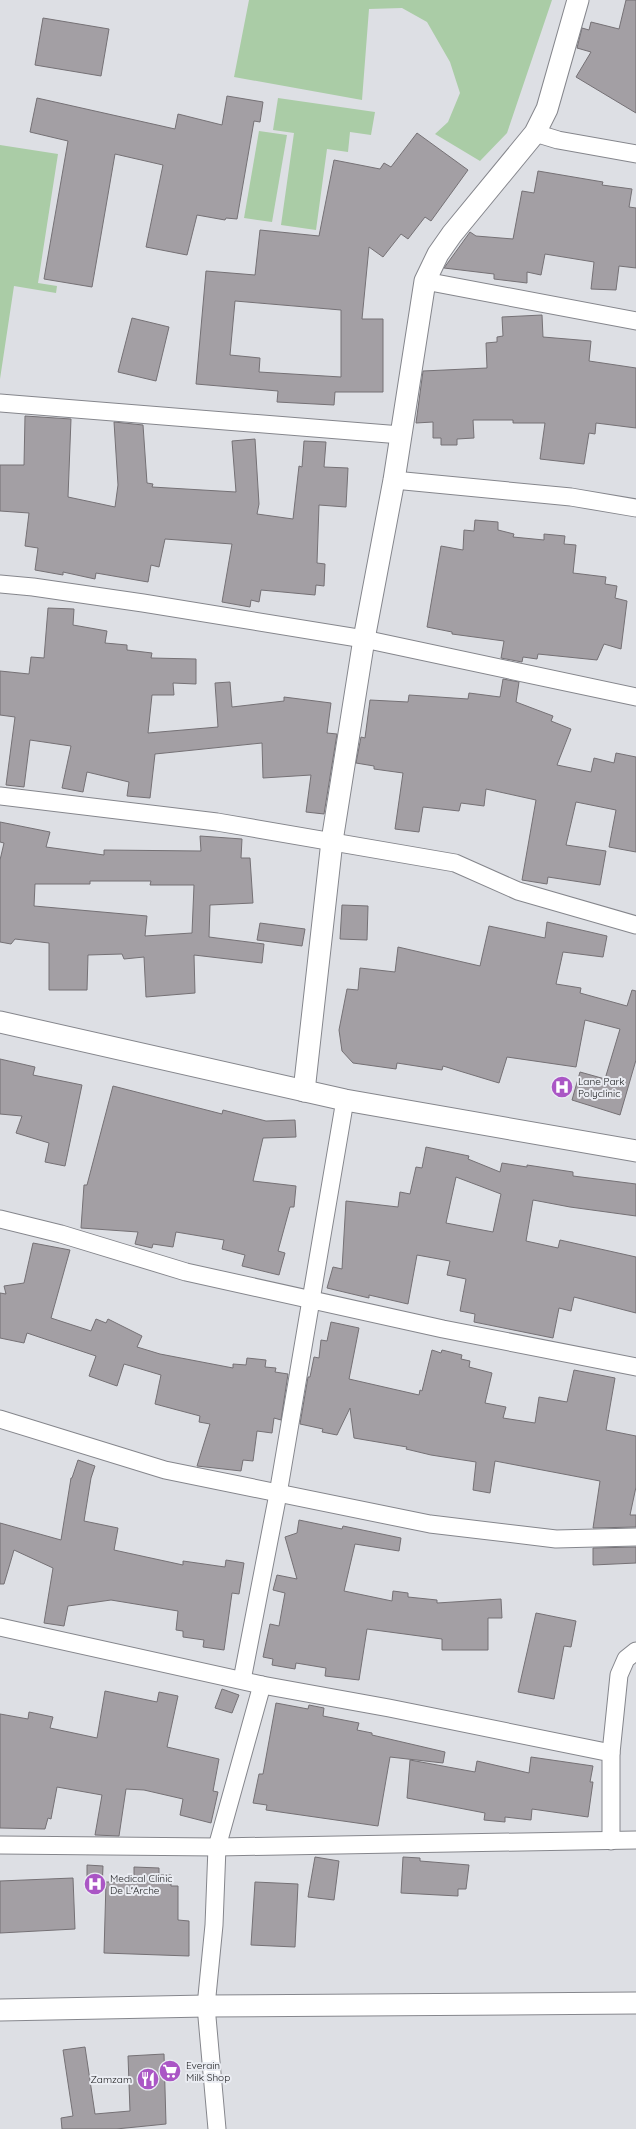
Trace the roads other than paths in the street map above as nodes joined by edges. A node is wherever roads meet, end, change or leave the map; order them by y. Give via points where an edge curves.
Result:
1 (578, 0) edge
2 (535, 133) junction
3 (636, 154) edge
4 (425, 281) junction
5 (636, 321) edge
6 (0, 403) edge
7 (400, 435) junction
8 (394, 480) junction
9 (636, 508) edge
10 (0, 584) edge
11 (364, 638) junction
12 (636, 697) edge
13 (0, 796) edge
14 (332, 841) junction
15 (636, 925) edge
16 (0, 1022) edge
17 (304, 1091) junction
18 (345, 1100) junction
19 (636, 1151) edge
20 (0, 1219) edge
21 (311, 1301) junction
22 (636, 1367) edge
23 (0, 1419) edge
24 (278, 1494) junction
25 (636, 1537) edge
26 (0, 1627) edge
27 (636, 1651) edge
28 (242, 1680) junction
29 (262, 1685) junction
30 (611, 1753) junction
31 (636, 1840) edge
32 (611, 1841) junction
33 (0, 1844) edge
34 (217, 1847) junction
35 (636, 2003) edge
36 (206, 2006) junction
37 (0, 2010) edge
38 (217, 2129) edge

1 - 2 street via 547,109
2 - 3 street via 558,140
2 - 4 street via 452,234 438,254
4 - 5 street
4 - 7 street
6 - 7 street
7 - 8 street
8 - 9 street via 571,497
8 - 11 street
10 - 11 street via 135,602
11 - 12 street
11 - 14 street
13 - 14 street via 217,822
14 - 15 street via 455,863 518,891
14 - 17 street
16 - 17 street
17 - 18 street
18 - 19 street
18 - 21 street
20 - 21 street via 61,1234 186,1272
21 - 22 street
21 - 24 street
23 - 24 street via 166,1470
24 - 25 street via 430,1524 556,1539
24 - 28 street
26 - 28 street
27 - 30 street via 626,1659 620,1675
28 - 29 street
29 - 30 street
29 - 34 street
30 - 32 street
31 - 32 street
32 - 34 street
33 - 34 street
34 - 36 street via 214,1925
35 - 36 street
36 - 37 street
36 - 38 street

